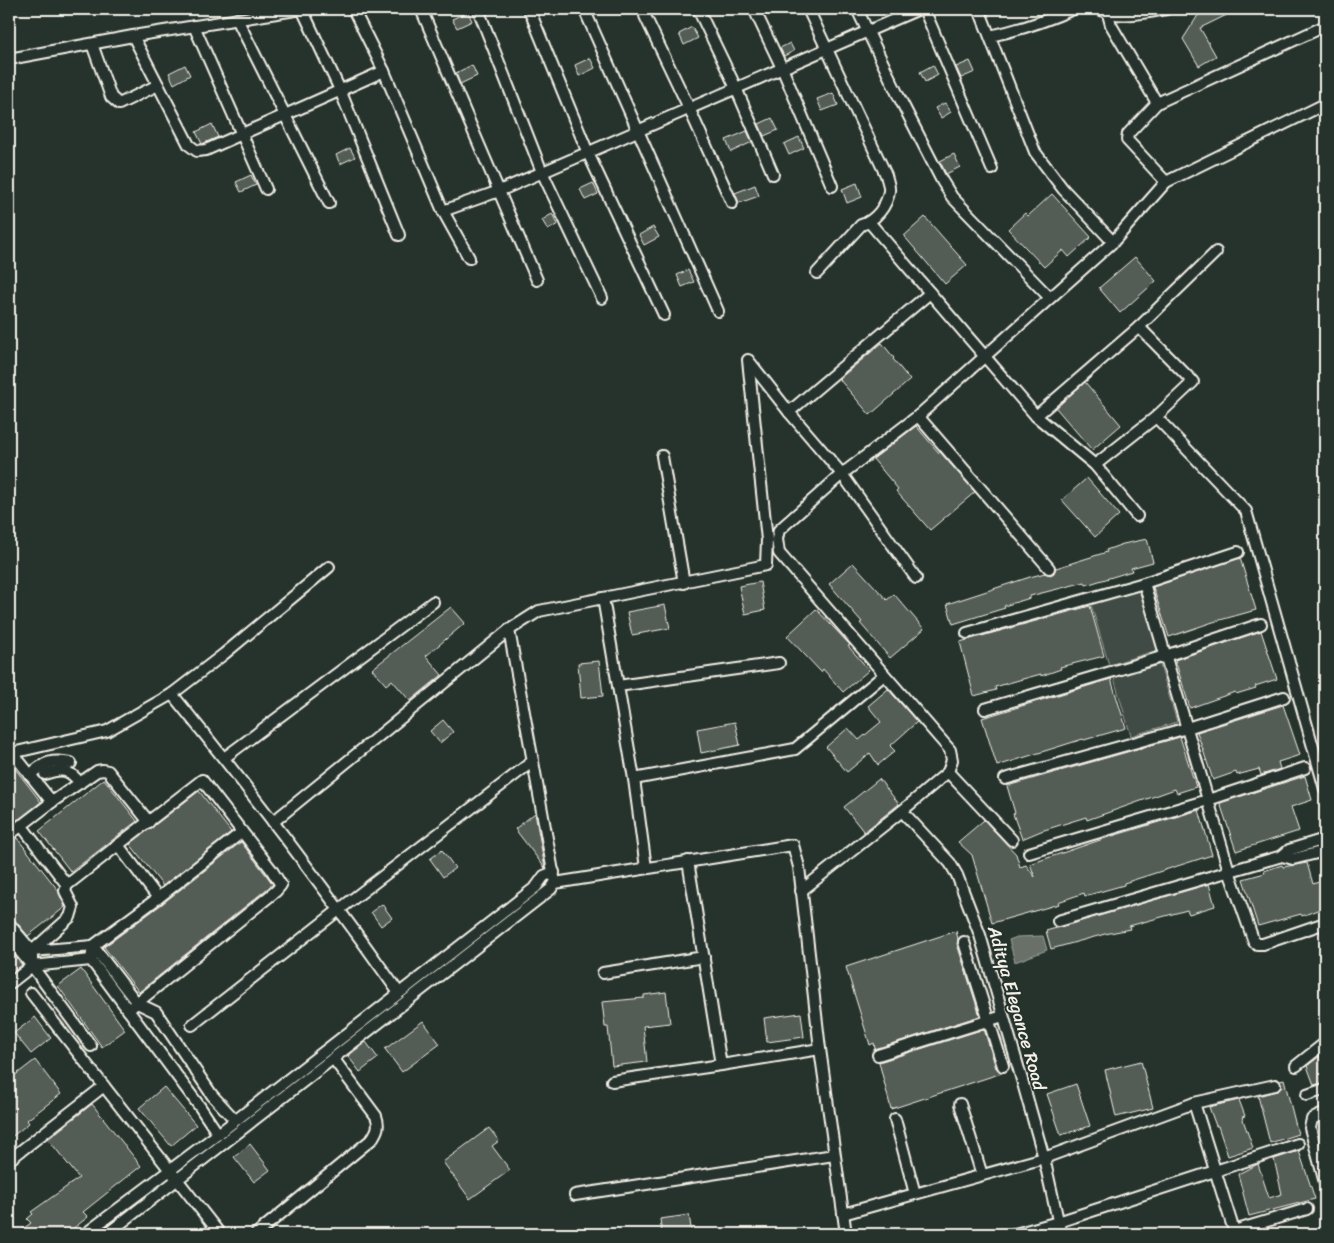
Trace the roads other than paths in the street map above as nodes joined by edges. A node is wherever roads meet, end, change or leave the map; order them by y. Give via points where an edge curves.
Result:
1 (302, 9) edge
2 (353, 9) edge
3 (421, 9) edge
4 (478, 9) edge
5 (529, 9) edge
6 (584, 9) edge
7 (698, 9) edge
8 (754, 9) edge
9 (808, 9) edge
10 (857, 9) edge
11 (919, 9) edge
12 (924, 9) edge
13 (979, 9) edge
14 (1073, 9) edge
15 (1099, 9) edge
16 (1166, 9) edge
17 (1108, 14) junction
18 (645, 16) dead end
19 (237, 19) junction
20 (194, 26) junction
21 (1325, 26) edge
22 (868, 31) junction
23 (133, 36) junction
24 (990, 36) junction
25 (92, 44) junction
26 (827, 48) junction
27 (9, 59) edge
28 (782, 68) junction
29 (384, 71) junction
30 (158, 85) junction
31 (736, 88) junction
32 (340, 90) junction
33 (1157, 102) junction
34 (1325, 104) edge
35 (689, 108) junction
36 (286, 114) junction
37 (637, 130) junction
38 (241, 134) junction
39 (588, 153) junction
40 (992, 169) dead end
41 (542, 172) junction
42 (773, 174) dead end
43 (1166, 182) junction
44 (832, 186) dead end
45 (266, 189) dead end
46 (499, 191) junction
47 (329, 203) dead end
48 (732, 203) dead end
49 (443, 212) junction
50 (870, 223) junction
51 (398, 235) dead end
52 (1113, 242) junction
53 (1216, 252) dead end
54 (469, 258) dead end
55 (817, 273) dead end
56 (536, 280) dead end
57 (930, 293) junction
58 (602, 298) dead end
59 (1050, 298) junction
60 (718, 311) dead end
61 (664, 314) dead end
62 (1140, 327) junction
63 (985, 356) junction
64 (788, 412) junction
65 (918, 416) junction
66 (1036, 416) junction
67 (1156, 417) junction
68 (662, 456) dead end
69 (1095, 465) junction
70 (842, 474) junction
71 (1137, 516) dead end
72 (1238, 552) dead end
73 (328, 567) dead end
74 (1049, 568) dead end
75 (916, 578) dead end
76 (684, 583) junction
77 (1144, 583) junction
78 (603, 598) junction
79 (432, 602) dead end
80 (1261, 624) dead end
81 (509, 630) junction
82 (967, 633) dead end
83 (1165, 656) junction
84 (779, 663) dead end
85 (884, 674) junction
86 (618, 686) junction
87 (172, 694) junction
88 (1284, 697) dead end
89 (985, 709) dead end
90 (1187, 728) junction
91 (10, 753) edge
92 (224, 758) junction
93 (533, 762) junction
94 (71, 763) dead end
95 (1305, 768) dead end
96 (948, 772) junction
97 (45, 774) dead end
98 (30, 775) junction
99 (634, 779) junction
100 (1005, 779) dead end
101 (80, 783) junction
102 (1325, 789) edge
103 (1208, 800) junction
104 (52, 802) junction
105 (902, 811) junction
106 (149, 822) junction
107 (273, 822) junction
108 (21, 825) junction
109 (242, 832) junction
110 (9, 835) edge
111 (1325, 839) edge
112 (1012, 840) dead end
113 (118, 845) junction
114 (1325, 850) edge
115 (1028, 853) dead end
116 (1282, 856) junction
117 (688, 861) junction
118 (646, 868) junction
119 (1229, 871) junction
120 (554, 877) junction
121 (67, 885) junction
122 (539, 890) junction
123 (801, 891) junction
124 (158, 898) junction
125 (340, 909) junction
126 (1058, 921) dead end
127 (1325, 923) edge
128 (9, 924) edge
129 (9, 938) edge
130 (964, 942) dead end
131 (93, 946) junction
132 (32, 951) junction
133 (704, 957) junction
134 (91, 960) junction
135 (32, 966) junction
136 (603, 973) dead end
137 (9, 984) edge
138 (31, 993) dead end
139 (399, 993) junction
140 (137, 1003) junction
141 (128, 1010) junction
142 (1002, 1012) junction
143 (988, 1017) junction
144 (192, 1025) dead end
145 (1325, 1043) edge
146 (91, 1046) dead end
147 (820, 1049) junction
148 (878, 1056) dead end
149 (333, 1058) junction
150 (722, 1065) junction
151 (1003, 1066) dead end
152 (1296, 1066) dead end
153 (612, 1081) dead end
154 (1275, 1085) dead end
155 (104, 1086) junction
156 (1325, 1089) edge
157 (1307, 1095) dead end
158 (1194, 1103) junction
159 (960, 1104) dead end
160 (1325, 1113) edge
161 (895, 1119) dead end
162 (235, 1120) junction
163 (218, 1134) junction
164 (1298, 1144) dead end
165 (834, 1155) junction
166 (1044, 1158) junction
167 (9, 1160) edge
168 (170, 1170) junction
169 (1214, 1171) junction
170 (982, 1175) junction
171 (178, 1180) junction
172 (1325, 1181) edge
173 (915, 1194) junction
174 (575, 1195) dead end
175 (1307, 1209) dead end
176 (843, 1214) junction
177 (1058, 1222) junction
178 (1235, 1232) edge
179 (85, 1234) edge
180 (107, 1234) edge
181 (220, 1234) edge
182 (256, 1234) edge
183 (846, 1234) edge
184 (1015, 1234) edge
185 (1061, 1234) edge

1 - 19 street
1 - 32 street
2 - 29 street
3 - 46 street
4 - 41 street
5 - 39 street
6 - 37 street
7 - 31 street
8 - 28 street
9 - 26 street
10 - 22 street
11 - 22 street
12 - 40 street
13 - 24 street
14 - 24 street via 1031,26
15 - 17 street
16 - 17 street
17 - 33 street
18 - 35 street
19 - 20 street
19 - 36 street
20 - 23 street
20 - 38 street
21 - 33 street
22 - 26 street
22 - 59 street via 952,197
23 - 25 street
23 - 30 street
24 - 52 street via 1035,152 1063,189
25 - 27 street
25 - 30 street via 111,97 119,104
26 - 28 street
26 - 50 street via 890,190 884,205
28 - 31 street
28 - 44 street
29 - 32 street
29 - 49 street
30 - 38 street via 189,146 197,151
31 - 35 street
31 - 42 street
32 - 36 street
32 - 51 street
33 - 43 street via 1126,136
34 - 43 street
35 - 37 street
35 - 48 street
36 - 38 street
36 - 47 street
37 - 39 street
37 - 60 street
38 - 45 street
39 - 41 street
39 - 61 street
41 - 46 street
41 - 58 street
43 - 52 street
46 - 49 street
46 - 56 street
49 - 54 street
50 - 55 street via 861,225
50 - 57 street
52 - 59 street
53 - 62 street
57 - 63 street
57 - 64 street
59 - 63 street
62 - 66 street
62 - 67 street via 1193,382
63 - 65 street
63 - 66 street
64 - 70 street
64 - 76 street via 748,360 767,540 766,565
65 - 70 street
65 - 74 street
66 - 69 street
67 - 69 street
67 - 102 street via 1246,511
68 - 76 street
69 - 71 street
70 - 75 street
70 - 85 street via 779,530 779,553
72 - 77 street
73 - 87 street
76 - 78 street
77 - 82 street
77 - 83 street
78 - 81 street via 540,610
78 - 86 street
79 - 92 street
80 - 83 street
81 - 93 street
81 - 107 street
83 - 89 street
83 - 90 street
84 - 86 street
85 - 96 street via 950,750 952,760
85 - 99 street via 795,749
86 - 99 street
87 - 91 street via 107,731
87 - 92 street
88 - 90 street
90 - 100 street
90 - 103 street
91 - 98 street
92 - 107 street
93 - 120 street
93 - 125 street
94 - 98 street via 46,763
95 - 103 street
96 - 105 street
96 - 112 street
97 - 101 street via 64,770 72,773
98 - 104 street
99 - 118 street
101 - 104 street
101 - 106 street via 97,772 108,771
103 - 115 street
103 - 119 street
104 - 108 street
105 - 123 street
105 - 142 street, Aditya Elegance Road via 958,875 980,935
106 - 109 street via 202,780
106 - 113 street
107 - 125 street
108 - 110 street
108 - 121 street
109 - 124 street
109 - 140 street via 279,880 280,888
111 - 116 street via 1288,850
113 - 121 street
113 - 124 street
114 - 116 street via 1293,859
116 - 119 street
117 - 118 street
117 - 123 street via 792,845 799,867
117 - 133 street
118 - 120 street
119 - 126 street
119 - 127 street via 1252,939 1257,944
120 - 122 street via 551,889
120 - 122 street via 544,876
121 - 132 street via 65,891 73,907 70,917
122 - 139 street
122 - 149 street
123 - 147 street
124 - 131 street
125 - 139 street
125 - 144 street
128 - 132 street
129 - 135 street
130 - 143 street
131 - 132 street
131 - 134 street
131 - 140 street
132 - 135 street
133 - 136 street
133 - 150 street
134 - 135 street
134 - 141 street
135 - 137 street
135 - 146 street
138 - 155 street
139 - 162 street
140 - 141 street
140 - 162 street via 156,1012 212,1095
141 - 163 street
142 - 143 street
142 - 166 street, Aditya Elegance Road
143 - 148 street
143 - 151 street
145 - 152 street
147 - 150 street
147 - 165 street
149 - 171 street
149 - 182 street via 376,1116 378,1129 372,1139
150 - 153 street
154 - 158 street
155 - 167 street
155 - 168 street
156 - 157 street
158 - 166 street
158 - 169 street
159 - 170 street
160 - 172 street via 1312,1119 1310,1128
161 - 173 street
162 - 163 street
163 - 168 street
164 - 169 street
165 - 174 street
165 - 176 street
166 - 170 street
166 - 177 street, Aditya Elegance Road
168 - 171 street
168 - 179 street
169 - 177 street
169 - 178 street
170 - 173 street
171 - 180 street
171 - 181 street
173 - 176 street
175 - 178 street
176 - 183 street
177 - 184 street
177 - 185 street, Aditya Elegance Road

